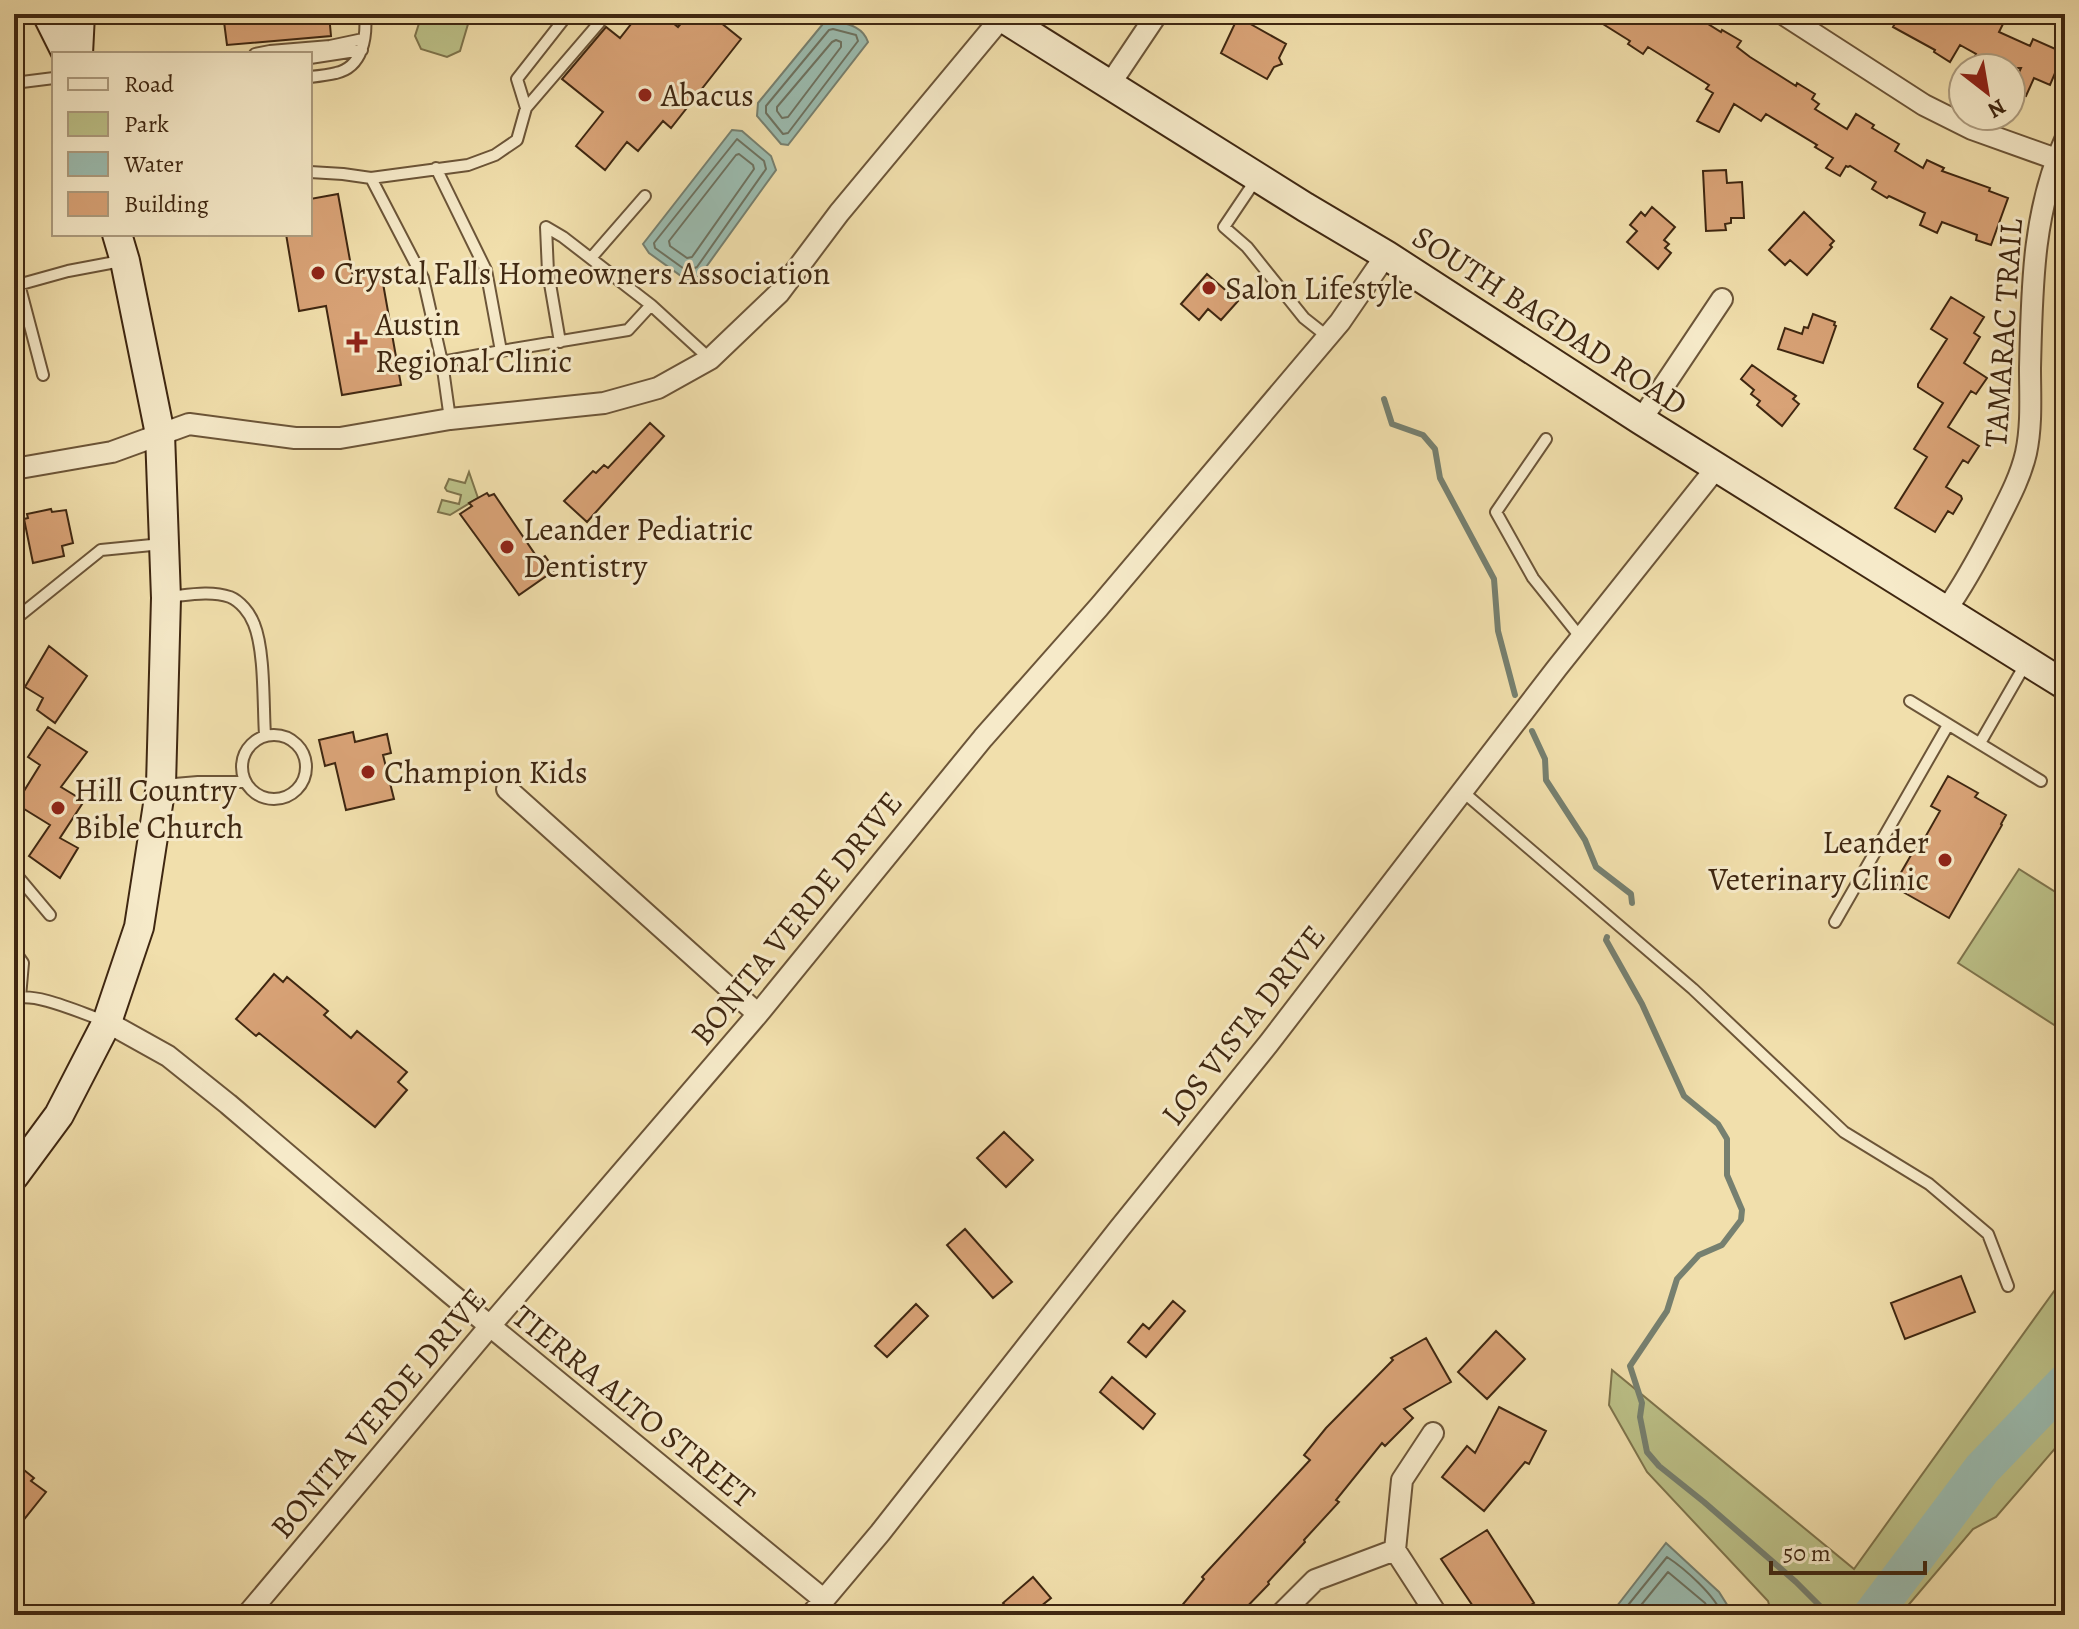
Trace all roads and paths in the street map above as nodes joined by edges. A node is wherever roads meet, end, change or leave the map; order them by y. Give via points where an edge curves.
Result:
1 (47, 14) edge
2 (80, 14) edge
3 (365, 14) edge
4 (568, 14) edge
5 (596, 14) edge
6 (1157, 14) edge
7 (1783, 14) edge
8 (1000, 16) edge
9 (363, 45) junction
10 (66, 52) edge
11 (78, 52) edge
12 (265, 52) edge
13 (312, 58) edge
14 (312, 77) edge
15 (52, 78) edge
16 (14, 83) edge
17 (1110, 84) junction
18 (526, 108) junction
19 (2065, 140) edge
20 (2056, 159) junction
21 (436, 168) junction
22 (312, 172) edge
23 (1258, 177) junction
24 (371, 178) junction
25 (645, 196) dead end
26 (121, 247) edge
27 (1386, 255) junction
28 (591, 258) junction
29 (16, 285) edge
30 (1722, 299) dead end
31 (651, 305) junction
32 (1328, 337) junction
33 (560, 342) junction
34 (501, 351) junction
35 (710, 359) junction
36 (442, 362) junction
37 (43, 375) dead end
38 (450, 419) junction
39 (1641, 420) junction
40 (160, 434) junction
41 (1546, 439) dead end
42 (1717, 467) junction
43 (14, 469) edge
44 (164, 543) junction
45 (166, 598) junction
46 (14, 610) edge
47 (1946, 610) junction
48 (1581, 638) junction
49 (2027, 661) junction
50 (2065, 685) edge
51 (1910, 701) dead end
52 (1948, 725) junction
53 (265, 735) junction
54 (1980, 743) junction
55 (2041, 781) dead end
56 (245, 782) junction
57 (161, 785) junction
58 (507, 789) dead end
59 (1462, 791) junction
60 (14, 872) edge
61 (50, 915) dead end
62 (1835, 922) dead end
63 (14, 950) edge
64 (17, 998) edge
65 (758, 1014) junction
66 (107, 1022) junction
67 (14, 1176) edge
68 (2008, 1286) dead end
69 (490, 1326) junction
70 (1433, 1433) dead end
71 (1395, 1550) junction
72 (817, 1607) edge
73 (247, 1615) edge
74 (1280, 1615) edge
75 (1437, 1615) edge

1 - 10 main road
2 - 11 main road
3 - 9 lane
4 - 18 lane via 517,79
5 - 18 lane via 599,23
6 - 17 street
7 - 20 street via 1924,105 1972,129
8 - 17 main road, SOUTH BAGDAD ROAD
8 - 35 street via 779,293
9 - 12 lane
9 - 13 lane
9 - 14 lane via 354,64 340,73
15 - 16 lane
17 - 23 main road, SOUTH BAGDAD ROAD
18 - 21 lane via 517,140 506,148 468,165
19 - 20 street, TAMARAC TRAIL
20 - 47 street, TAMARAC TRAIL via 2032,281 2026,455 1968,578
21 - 24 lane
21 - 34 lane via 486,270
22 - 24 lane
23 - 27 main road, SOUTH BAGDAD ROAD
23 - 32 lane via 1224,227 1247,247 1304,318
24 - 36 lane via 423,278
25 - 28 lane
26 - 29 lane via 68,271
26 - 40 main road
27 - 32 street, BONITA VERDE DRIVE
27 - 39 main road, SOUTH BAGDAD ROAD
28 - 31 lane
28 - 33 lane via 546,227
29 - 37 lane
30 - 39 street
31 - 33 lane via 628,330
31 - 35 lane
32 - 65 street, BONITA VERDE DRIVE via 983,738
33 - 34 lane
34 - 36 lane
35 - 38 street via 658,388 604,403
36 - 38 lane
38 - 40 street via 340,438 295,438 189,424
39 - 42 main road, SOUTH BAGDAD ROAD
40 - 43 street via 112,452
40 - 44 main road
41 - 48 lane via 1496,512 1533,578
42 - 47 main road, SOUTH BAGDAD ROAD
42 - 48 street, LOS VISTA DRIVE
44 - 45 main road
44 - 46 lane via 101,550 19,616
45 - 53 lane via 225,596 251,617 260,656
45 - 57 main road
47 - 49 main road, SOUTH BAGDAD ROAD
48 - 59 street, LOS VISTA DRIVE
49 - 50 main road, SOUTH BAGDAD ROAD
49 - 54 lane
51 - 52 lane
52 - 54 lane
52 - 62 lane
53 - 56 lane via 246,750
53 - 56 lane via 294,740 306,758 305,779 281,799 260,796
54 - 55 lane
56 - 57 lane
57 - 66 main road via 139,927
58 - 65 street
59 - 68 lane via 1693,989 1844,1132 1929,1184 1988,1234
59 - 72 street, LOS VISTA DRIVE via 1269,1043
60 - 61 lane
63 - 64 lane via 23,963
64 - 66 lane via 43,1000
65 - 69 street, BONITA VERDE DRIVE
66 - 67 main road via 59,1115
66 - 69 street, TIERRA ALTO STREET via 168,1056
69 - 72 street, TIERRA ALTO STREET
69 - 73 street, BONITA VERDE DRIVE
70 - 71 street via 1402,1480
71 - 74 street via 1315,1580
71 - 75 street

